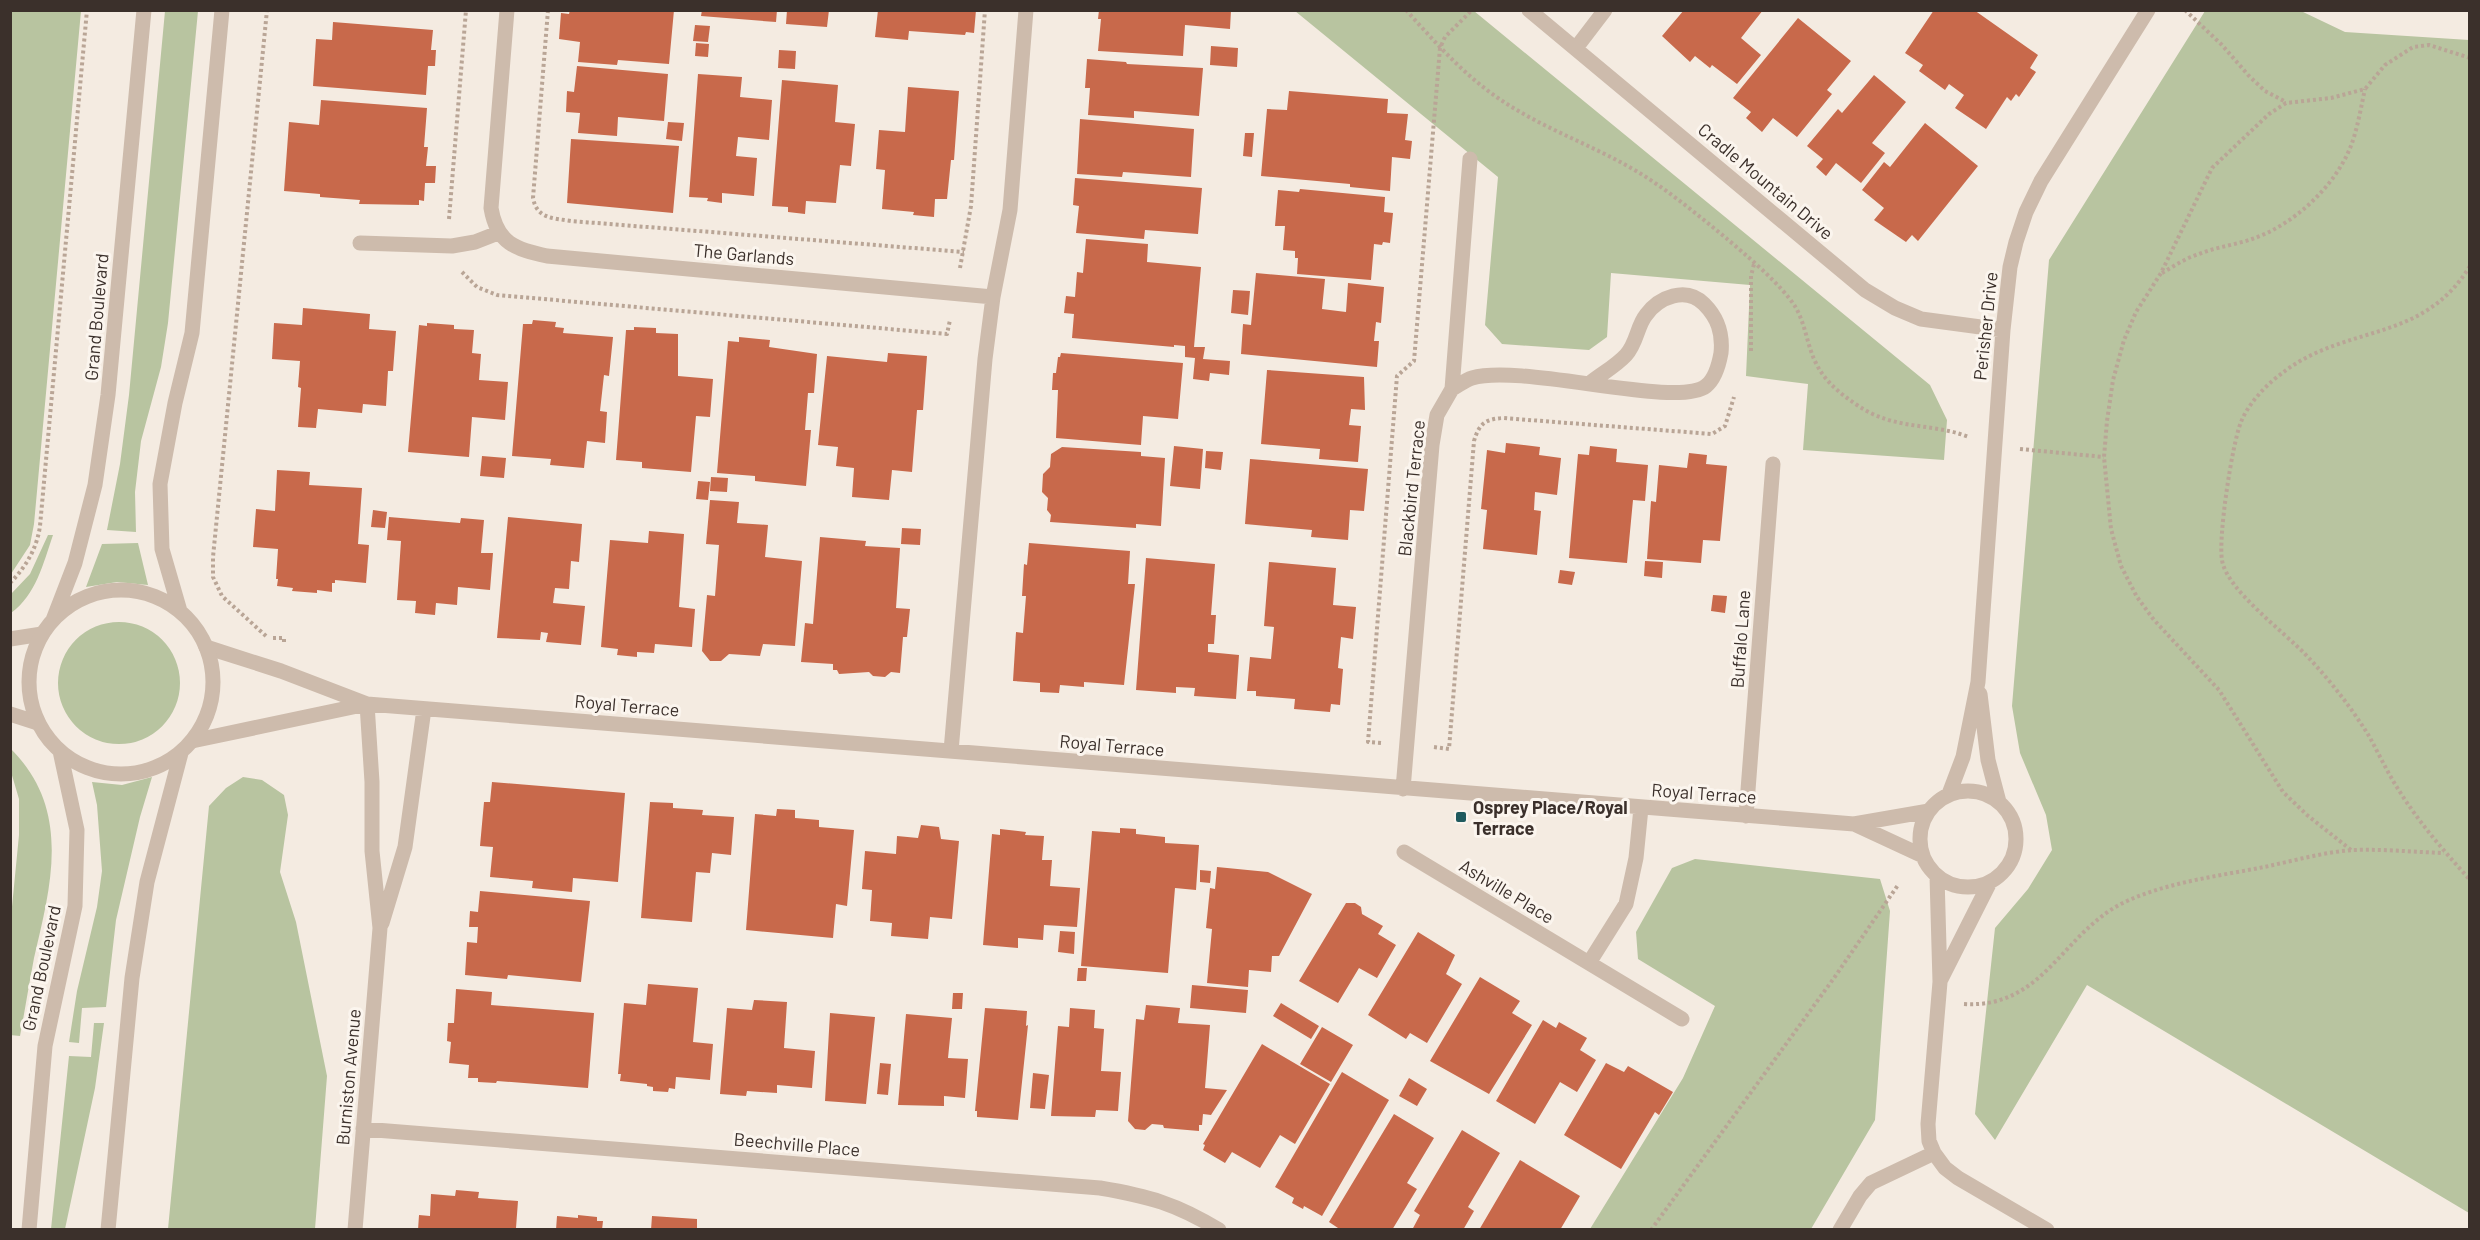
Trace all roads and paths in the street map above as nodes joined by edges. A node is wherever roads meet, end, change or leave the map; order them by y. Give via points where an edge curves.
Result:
1 (87, 10) edge
2 (144, 10) edge
3 (222, 10) edge
4 (267, 10) edge
5 (507, 10) edge
6 (548, 10) edge
7 (985, 10) edge
8 (1026, 10) edge
9 (1406, 10) edge
10 (1472, 10) edge
11 (1529, 10) edge
12 (1605, 10) edge
13 (2148, 10) edge
14 (2185, 10) edge
15 (1440, 48) junction
16 (1576, 48) junction
17 (2469, 58) edge
18 (2365, 89) junction
19 (2286, 103) junction
20 (1470, 159) dead end
21 (498, 233) junction
22 (360, 243) dead end
23 (1754, 264) junction
24 (2469, 266) edge
25 (2161, 273) junction
26 (993, 297) junction
27 (2003, 330) junction
28 (1750, 354) dead end
29 (1590, 383) junction
30 (1452, 389) junction
31 (1736, 390) dead end
32 (1994, 446) junction
33 (2104, 457) junction
34 (1773, 464) dead end
35 (10, 583) edge
36 (180, 611) junction
37 (52, 620) junction
38 (42, 634) junction
39 (10, 639) edge
40 (206, 647) junction
41 (281, 671) junction
42 (1978, 682) junction
43 (367, 704) junction
44 (424, 709) junction
45 (10, 714) edge
46 (38, 723) junction
47 (192, 741) junction
48 (1406, 745) junction
49 (60, 751) junction
50 (951, 751) junction
51 (181, 753) junction
52 (1402, 789) junction
53 (1950, 794) junction
54 (1999, 802) junction
55 (1641, 808) junction
56 (1929, 811) junction
57 (1746, 816) junction
58 (1854, 824) junction
59 (2351, 850) junction
60 (1404, 852) dead end
61 (2445, 853) junction
62 (1923, 856) junction
63 (1937, 876) junction
64 (2469, 880) edge
65 (1990, 882) junction
66 (1898, 885) dead end
67 (380, 928) junction
68 (1589, 963) junction
69 (1940, 982) junction
70 (1938, 1003) junction
71 (1682, 1019) dead end
72 (363, 1129) junction
73 (1934, 1153) junction
74 (29, 1230) edge
75 (108, 1230) edge
76 (356, 1230) edge
77 (1219, 1230) edge
78 (1651, 1230) edge
79 (1840, 1230) edge
80 (2047, 1230) edge

1 - 35 path via 39,538 24,569
2 - 37 street, Grand Boulevard via 110,384 95,485 75,563
3 - 36 street via 192,333 160,484 162,549
4 - 41 path via 213,577 222,596 257,630 270,638 284,638
5 - 21 street via 491,208
6 - 7 path via 533,198 535,208 542,214 571,221 964,252
8 - 26 street via 1010,210
9 - 15 path
10 - 15 path via 1445,37
11 - 16 street, Cradle Mountain Drive
12 - 16 street
13 - 27 street, Perisher Drive via 2041,181 2026,212 2010,267
14 - 19 path via 2248,76
15 - 23 path via 1496,97 1638,172
15 - 48 path via 1414,361 1397,376 1368,742
16 - 27 street, Cradle Mountain Drive via 1866,290 1921,319
17 - 18 path via 2429,45 2413,47 2385,65
18 - 19 path
18 - 25 path via 2352,143 2342,164 2303,208 2254,239 2198,254
19 - 25 path via 2212,168
20 - 30 street, Blackbird Terrace
21 - 22 street via 452,246
21 - 26 street, The Garlands via 521,250 547,256
23 - 28 path
23 - 32 path via 1795,307 1814,359 1841,393 1878,417 1910,426 1955,431
24 - 61 path via 2444,298 2420,315 2396,327 2313,353 2284,371 2253,401 2241,422 2222,527 2222,561 2228,577 2343,697 2400,792
25 - 33 path via 2136,312 2124,340 2114,380
26 - 50 street
27 - 32 street, Perisher Drive
29 - 29 street via 1626,355 1638,337 1644,316 1672,295 1688,295 1702,302 1718,319 1721,354 1715,375 1706,386 1674,394
29 - 30 street via 1491,375 1471,378
30 - 48 street, Blackbird Terrace via 1437,415 1432,445
31 - 48 path via 1725,426 1712,434 1503,418 1484,422 1477,429 1449,749
32 - 33 path
32 - 42 street, Perisher Drive
33 - 59 path via 2111,529 2121,566 2138,597 2154,620 2219,690 2283,792
34 - 57 street, Buffalo Lane
36 - 37 street via 153,596 123,590 93,594
36 - 40 street
37 - 38 street
38 - 39 street
38 - 46 street via 31,663 30,693
40 - 41 street, Royal Terrace
40 - 47 street via 212,671 212,696 205,720
41 - 43 street, Royal Terrace
42 - 53 street, Perisher Drive via 1963,757
42 - 54 street, Perisher Drive via 1988,760
43 - 44 street, Royal Terrace
43 - 47 street, Royal Terrace
43 - 67 street, Burniston Avenue via 372,851
44 - 50 street, Royal Terrace
44 - 67 street, Burniston Avenue via 405,847
45 - 46 street
46 - 49 street
47 - 51 street
48 - 52 street, Blackbird Terrace
49 - 51 street via 82,766 107,774 134,774
49 - 74 street, Grand Boulevard via 77,830 75,906 45,1046
50 - 52 street, Royal Terrace
51 - 75 street via 147,882 132,978
52 - 55 street, Royal Terrace
53 - 54 street via 1975,792
53 - 56 street
54 - 65 street via 2014,829 2015,845 2011,860
55 - 57 street, Royal Terrace
55 - 68 street via 1626,904
56 - 58 street, Royal Terrace
56 - 62 street via 1922,824
57 - 58 street, Royal Terrace
58 - 62 street, Royal Terrace
59 - 61 path
59 - 70 path via 2146,894 2105,914 2020,993 1979,1005
60 - 68 street, Ashville Place
61 - 64 path
62 - 63 street
63 - 65 street via 1962,886
63 - 69 street
65 - 69 street
66 - 78 path
67 - 72 street, Burniston Avenue
68 - 71 street, Ashville Place
69 - 70 street
70 - 73 street via 1928,1124
72 - 76 street, Burniston Avenue
72 - 77 street, Beechville Place via 1100,1188 1149,1197 1189,1211
73 - 79 street via 1871,1182
73 - 80 street via 1958,1178

